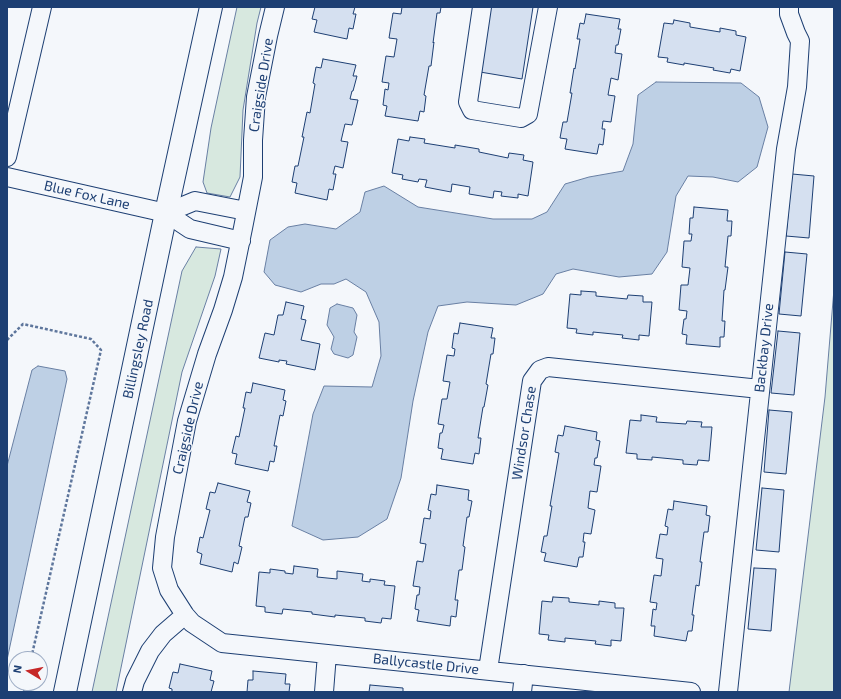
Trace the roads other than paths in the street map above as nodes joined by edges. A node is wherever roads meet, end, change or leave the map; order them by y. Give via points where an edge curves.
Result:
1 (42, 7) edge
2 (211, 7) edge
3 (275, 7) edge
4 (482, 7) edge
5 (548, 7) edge
6 (785, 9) edge
7 (7, 157) edge
8 (7, 177) edge
9 (246, 211) junction
10 (166, 213) junction
11 (240, 241) junction
12 (760, 389) junction
13 (185, 615) junction
14 (327, 654) junction
15 (488, 670) junction
16 (524, 674) junction
17 (66, 692) edge
18 (132, 692) edge
19 (324, 692) edge
20 (522, 692) edge
21 (692, 692) edge
22 (728, 692) edge

1 - 7 street
2 - 10 street, Billingsley Road
3 - 9 street, Craigside Drive via 256,97 253,177
4 - 5 street via 468,102 472,110 521,118 528,114
6 - 12 street, Backbay Drive via 800,41 797,87 786,149
8 - 10 street, Blue Fox Lane
9 - 10 street via 195,201
9 - 11 street, Craigside Drive
10 - 11 street via 190,229
10 - 17 street, Billingsley Road
11 - 13 street, Craigside Drive via 233,277 187,421 165,537 162,568 169,590
12 - 15 street, Windsor Chase via 548,367 540,370 532,381
12 - 22 street, Backbay Drive
13 - 14 street, Ballycastle Drive via 192,623 222,643
13 - 18 street via 163,634 150,650
14 - 15 street, Ballycastle Drive
14 - 19 street
15 - 16 street, Ballycastle Drive
16 - 20 street
16 - 21 street, Ballycastle Drive

